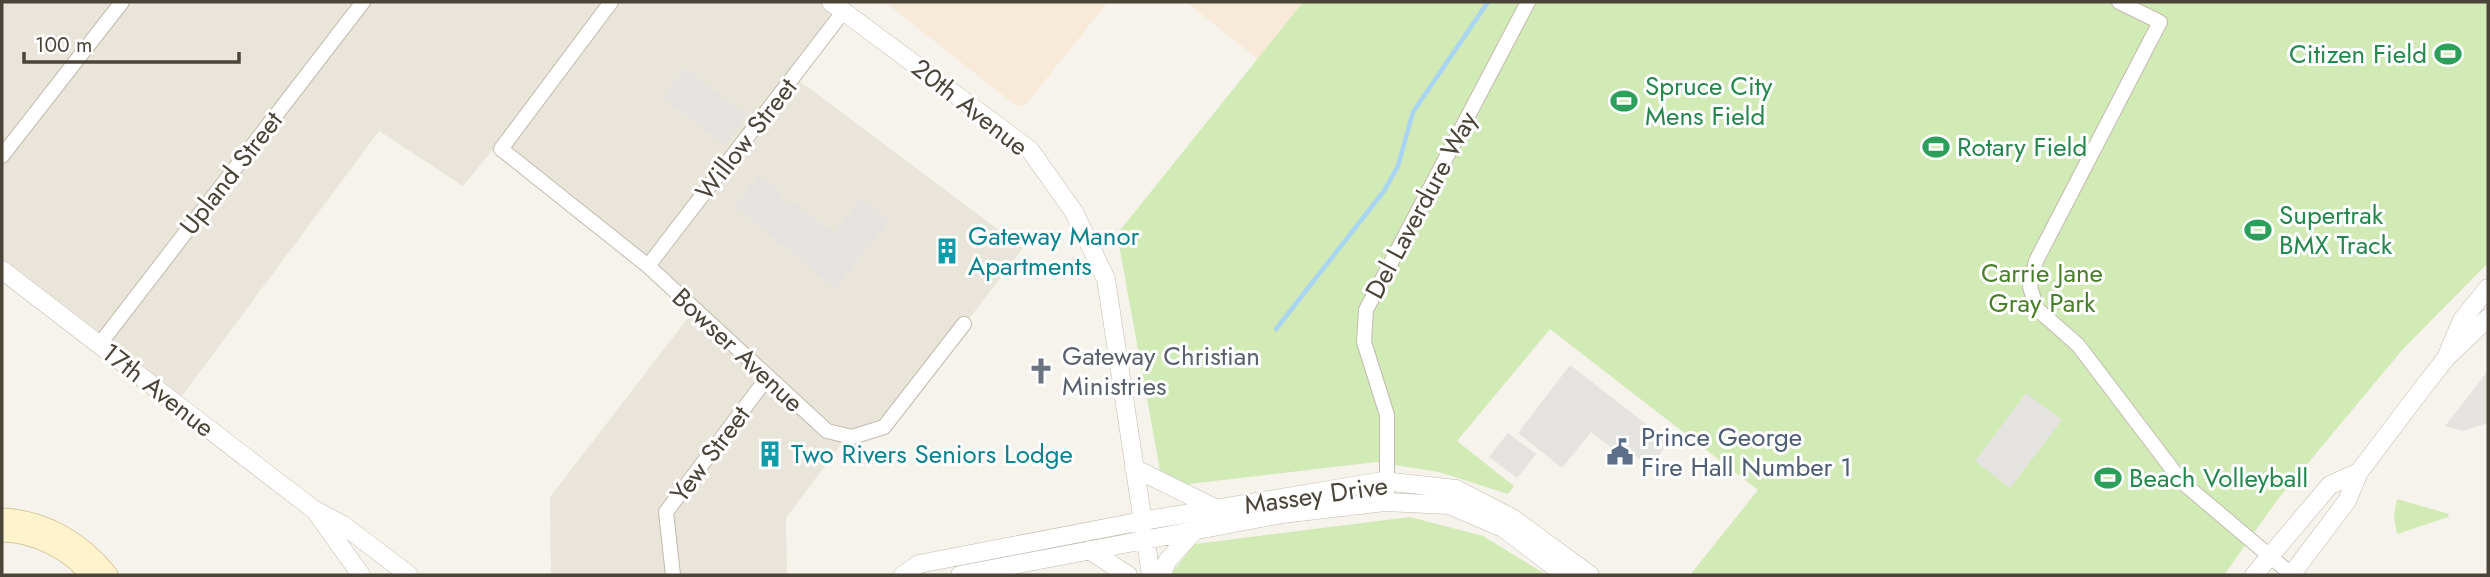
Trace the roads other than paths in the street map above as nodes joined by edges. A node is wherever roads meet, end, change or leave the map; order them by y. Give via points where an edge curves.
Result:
1 (122, 2) edge
2 (363, 2) edge
3 (611, 2) edge
4 (1528, 2) edge
5 (2119, 2) edge
6 (837, 7) edge
7 (2, 156) edge
8 (648, 266) junction
9 (2, 270) edge
10 (2488, 288) edge
11 (2488, 318) edge
12 (964, 324) dead end
13 (99, 345) junction
14 (2447, 356) junction
15 (768, 378) junction
16 (1134, 468) junction
17 (2359, 472) junction
18 (1386, 481) junction
19 (1387, 502) junction
20 (313, 509) junction
21 (1217, 509) junction
22 (2, 518) edge
23 (1142, 522) junction
24 (1195, 530) junction
25 (2, 532) edge
26 (1146, 540) junction
27 (1089, 550) junction
28 (2269, 556) junction
29 (90, 575) edge
30 (108, 575) edge
31 (361, 575) edge
32 (409, 575) edge
33 (673, 575) edge
34 (903, 575) edge
35 (960, 575) edge
36 (1128, 575) edge
37 (1151, 575) edge
38 (1161, 575) edge
39 (1565, 575) edge
40 (1590, 575) edge
41 (2254, 575) edge
42 (2291, 575) edge

1 - 7 street
2 - 13 street, Upland Street
3 - 8 street, Bowser Avenue via 501,149
4 - 18 street, Del Laverdure Way via 1366,310 1364,342 1387,415
5 - 28 street via 2161,22 2036,261 2030,287 2038,309 2078,345 2182,482
6 - 8 street, Willow Street
6 - 16 street, 20th Avenue via 1030,150 1074,212 1106,279
8 - 15 street, Bowser Avenue
9 - 13 street, 17th Avenue
10 - 14 street via 2462,320
11 - 14 street
12 - 15 street, Bowser Avenue via 884,427 852,437 827,431
13 - 20 street, 17th Avenue
14 - 17 street
15 - 33 street, Yew Street via 666,512
16 - 21 street
16 - 23 street, 20th Avenue
17 - 28 street via 2330,485
17 - 42 street via 2347,501
18 - 19 street, Del Laverdure Way
18 - 21 street, Massey Drive
18 - 40 street, Massey Drive via 1455,489 1512,518
19 - 24 street, Massey Drive
19 - 39 street, Massey Drive via 1450,505 1503,528
20 - 31 street, 17th Avenue
20 - 32 street, 17th Avenue via 343,525
21 - 23 street, Massey Drive
22 - 30 main road via 60,533 91,554
23 - 26 street, 20th Avenue
23 - 34 street, Massey Drive via 919,564
24 - 26 street, Massey Drive
24 - 38 street via 1173,553
25 - 29 main road via 55,546
26 - 27 street, Massey Drive
26 - 37 street, 20th Avenue
27 - 35 street, Massey Drive
27 - 36 street
28 - 41 street
28 - 42 street

